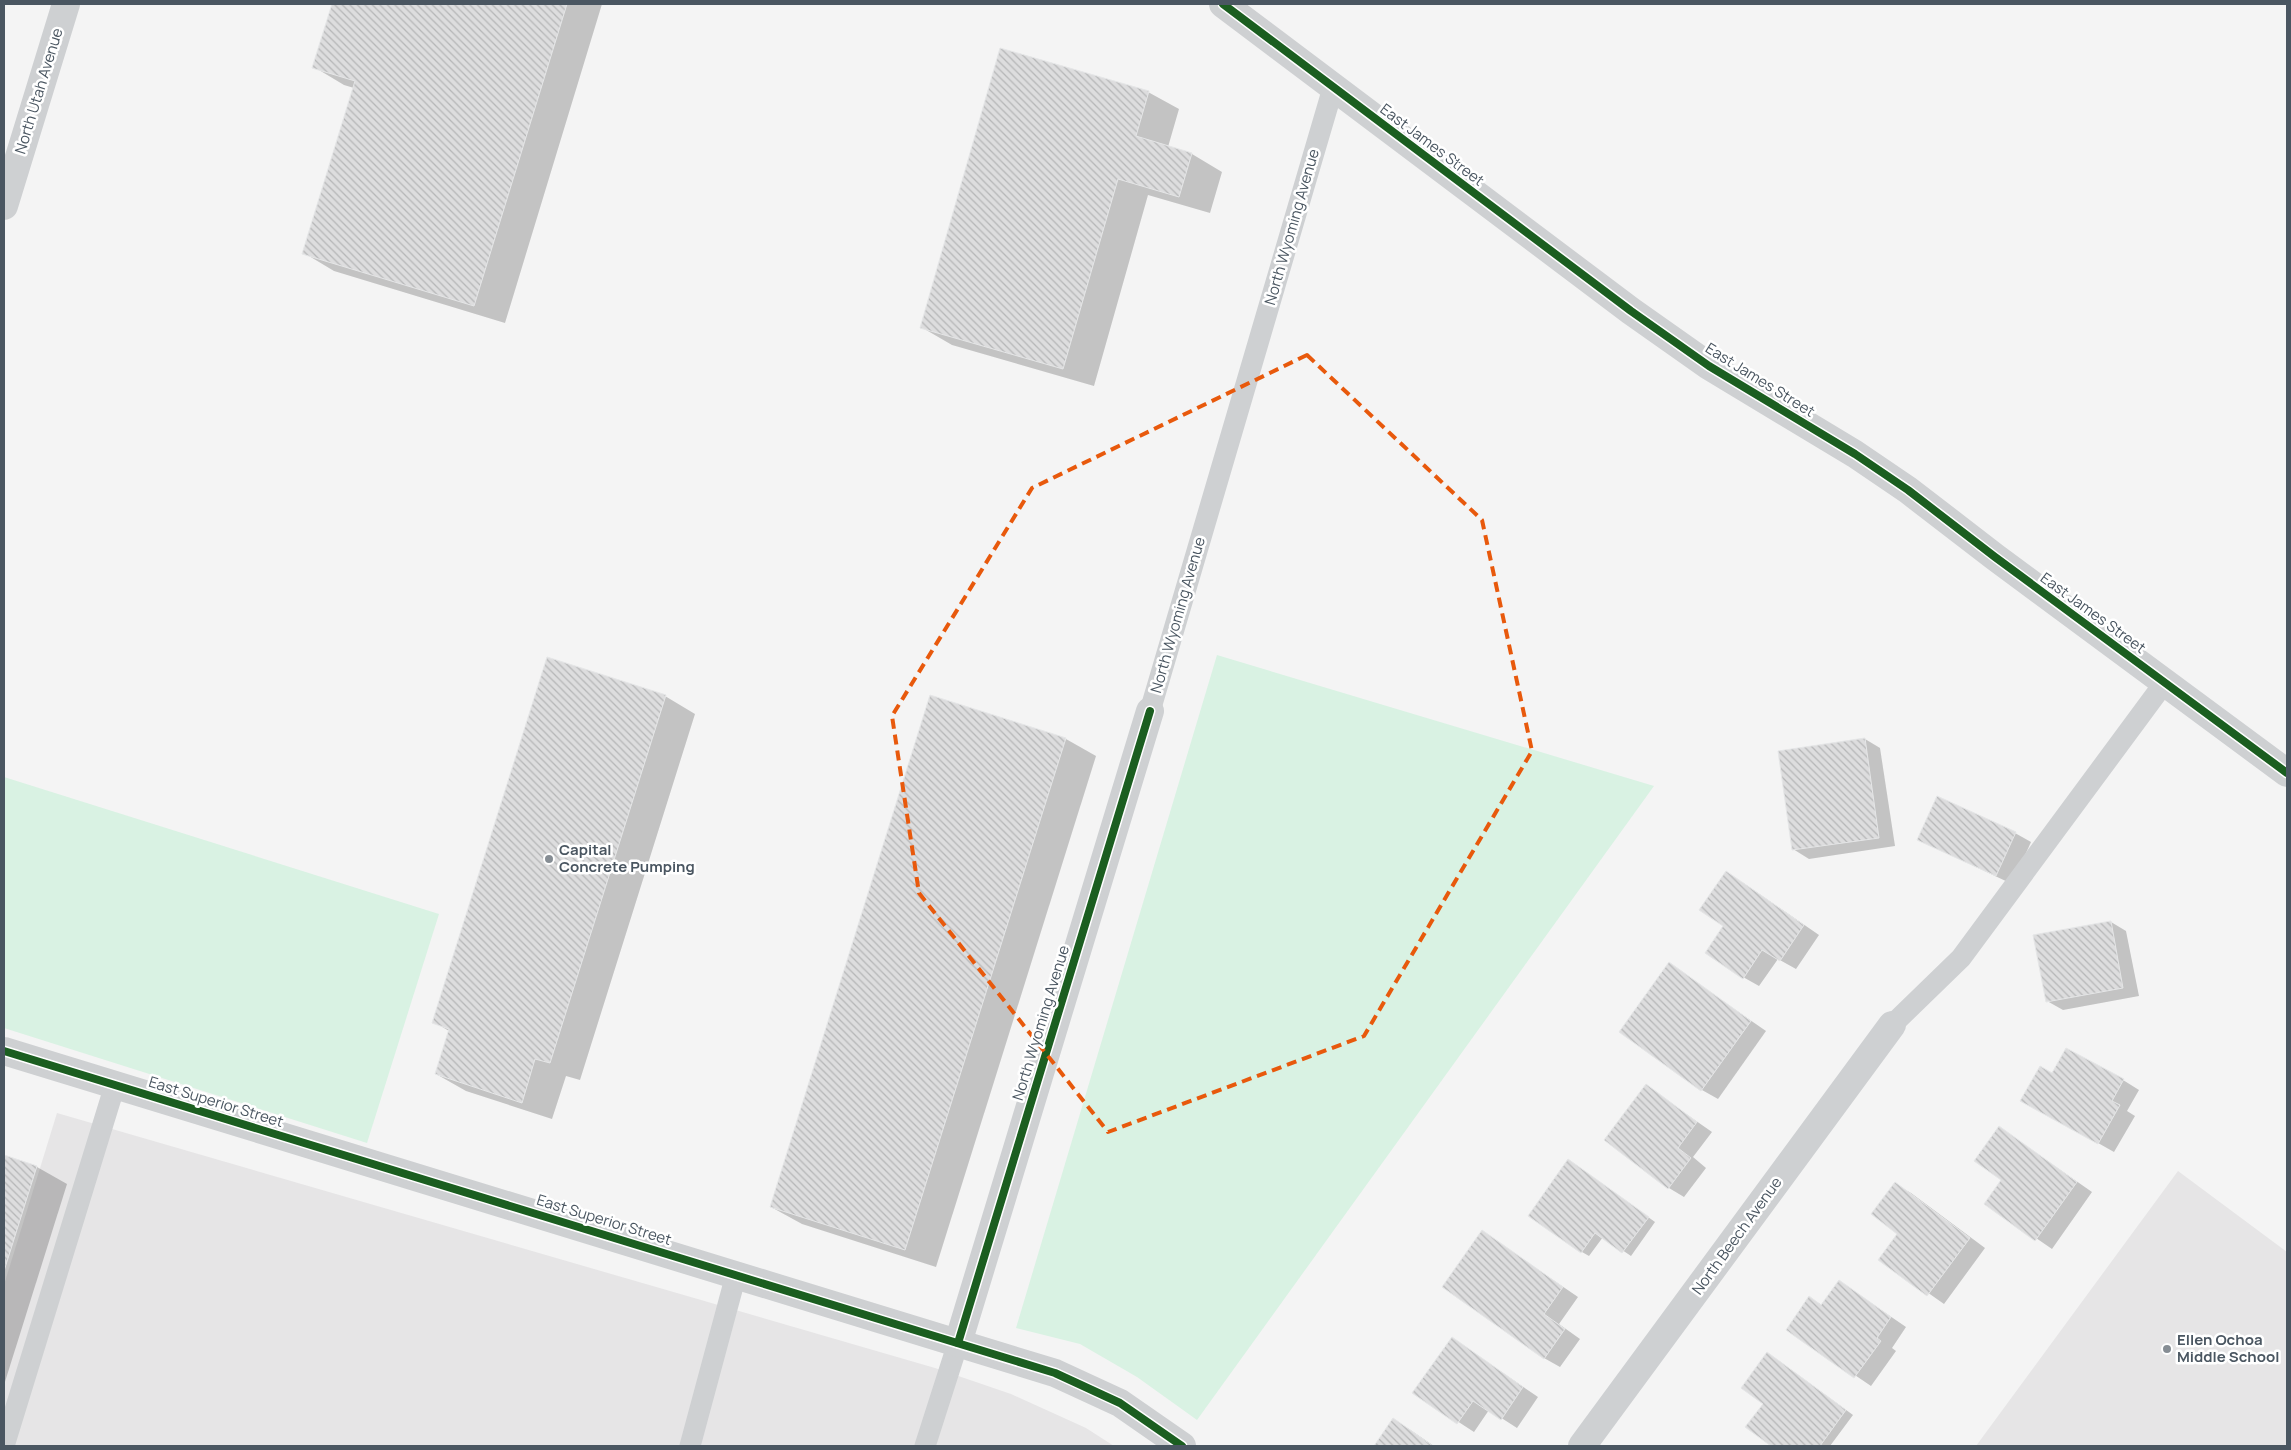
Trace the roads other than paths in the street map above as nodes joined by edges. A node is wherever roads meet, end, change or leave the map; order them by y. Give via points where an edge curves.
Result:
1 (66, 4) edge
2 (1224, 4) edge
3 (1333, 88) junction
4 (4, 206) edge
5 (2164, 682) junction
6 (1150, 711) joint
7 (2287, 774) edge
8 (1892, 1025) joint
9 (4, 1051) edge
10 (115, 1085) junction
11 (736, 1275) junction
12 (958, 1343) junction
13 (4, 1446) edge
14 (690, 1446) edge
15 (925, 1446) edge
16 (1182, 1446) edge
17 (1582, 1446) edge

1 - 4 street, North Utah Avenue
2 - 3 street, East James Street
3 - 5 street, East James Street via 1631,311 1709,366 1855,454 1908,490
3 - 6 lane, North Wyoming Avenue
5 - 7 street, East James Street
5 - 8 lane via 1961,958
6 - 12 street, North Wyoming Avenue
8 - 17 street, North Beech Avenue
9 - 10 street, East Superior Street
10 - 11 street, East Superior Street
10 - 13 lane
11 - 12 street, East Superior Street
11 - 14 lane
12 - 15 lane
12 - 16 street, East Superior Street via 1055,1373 1120,1403

